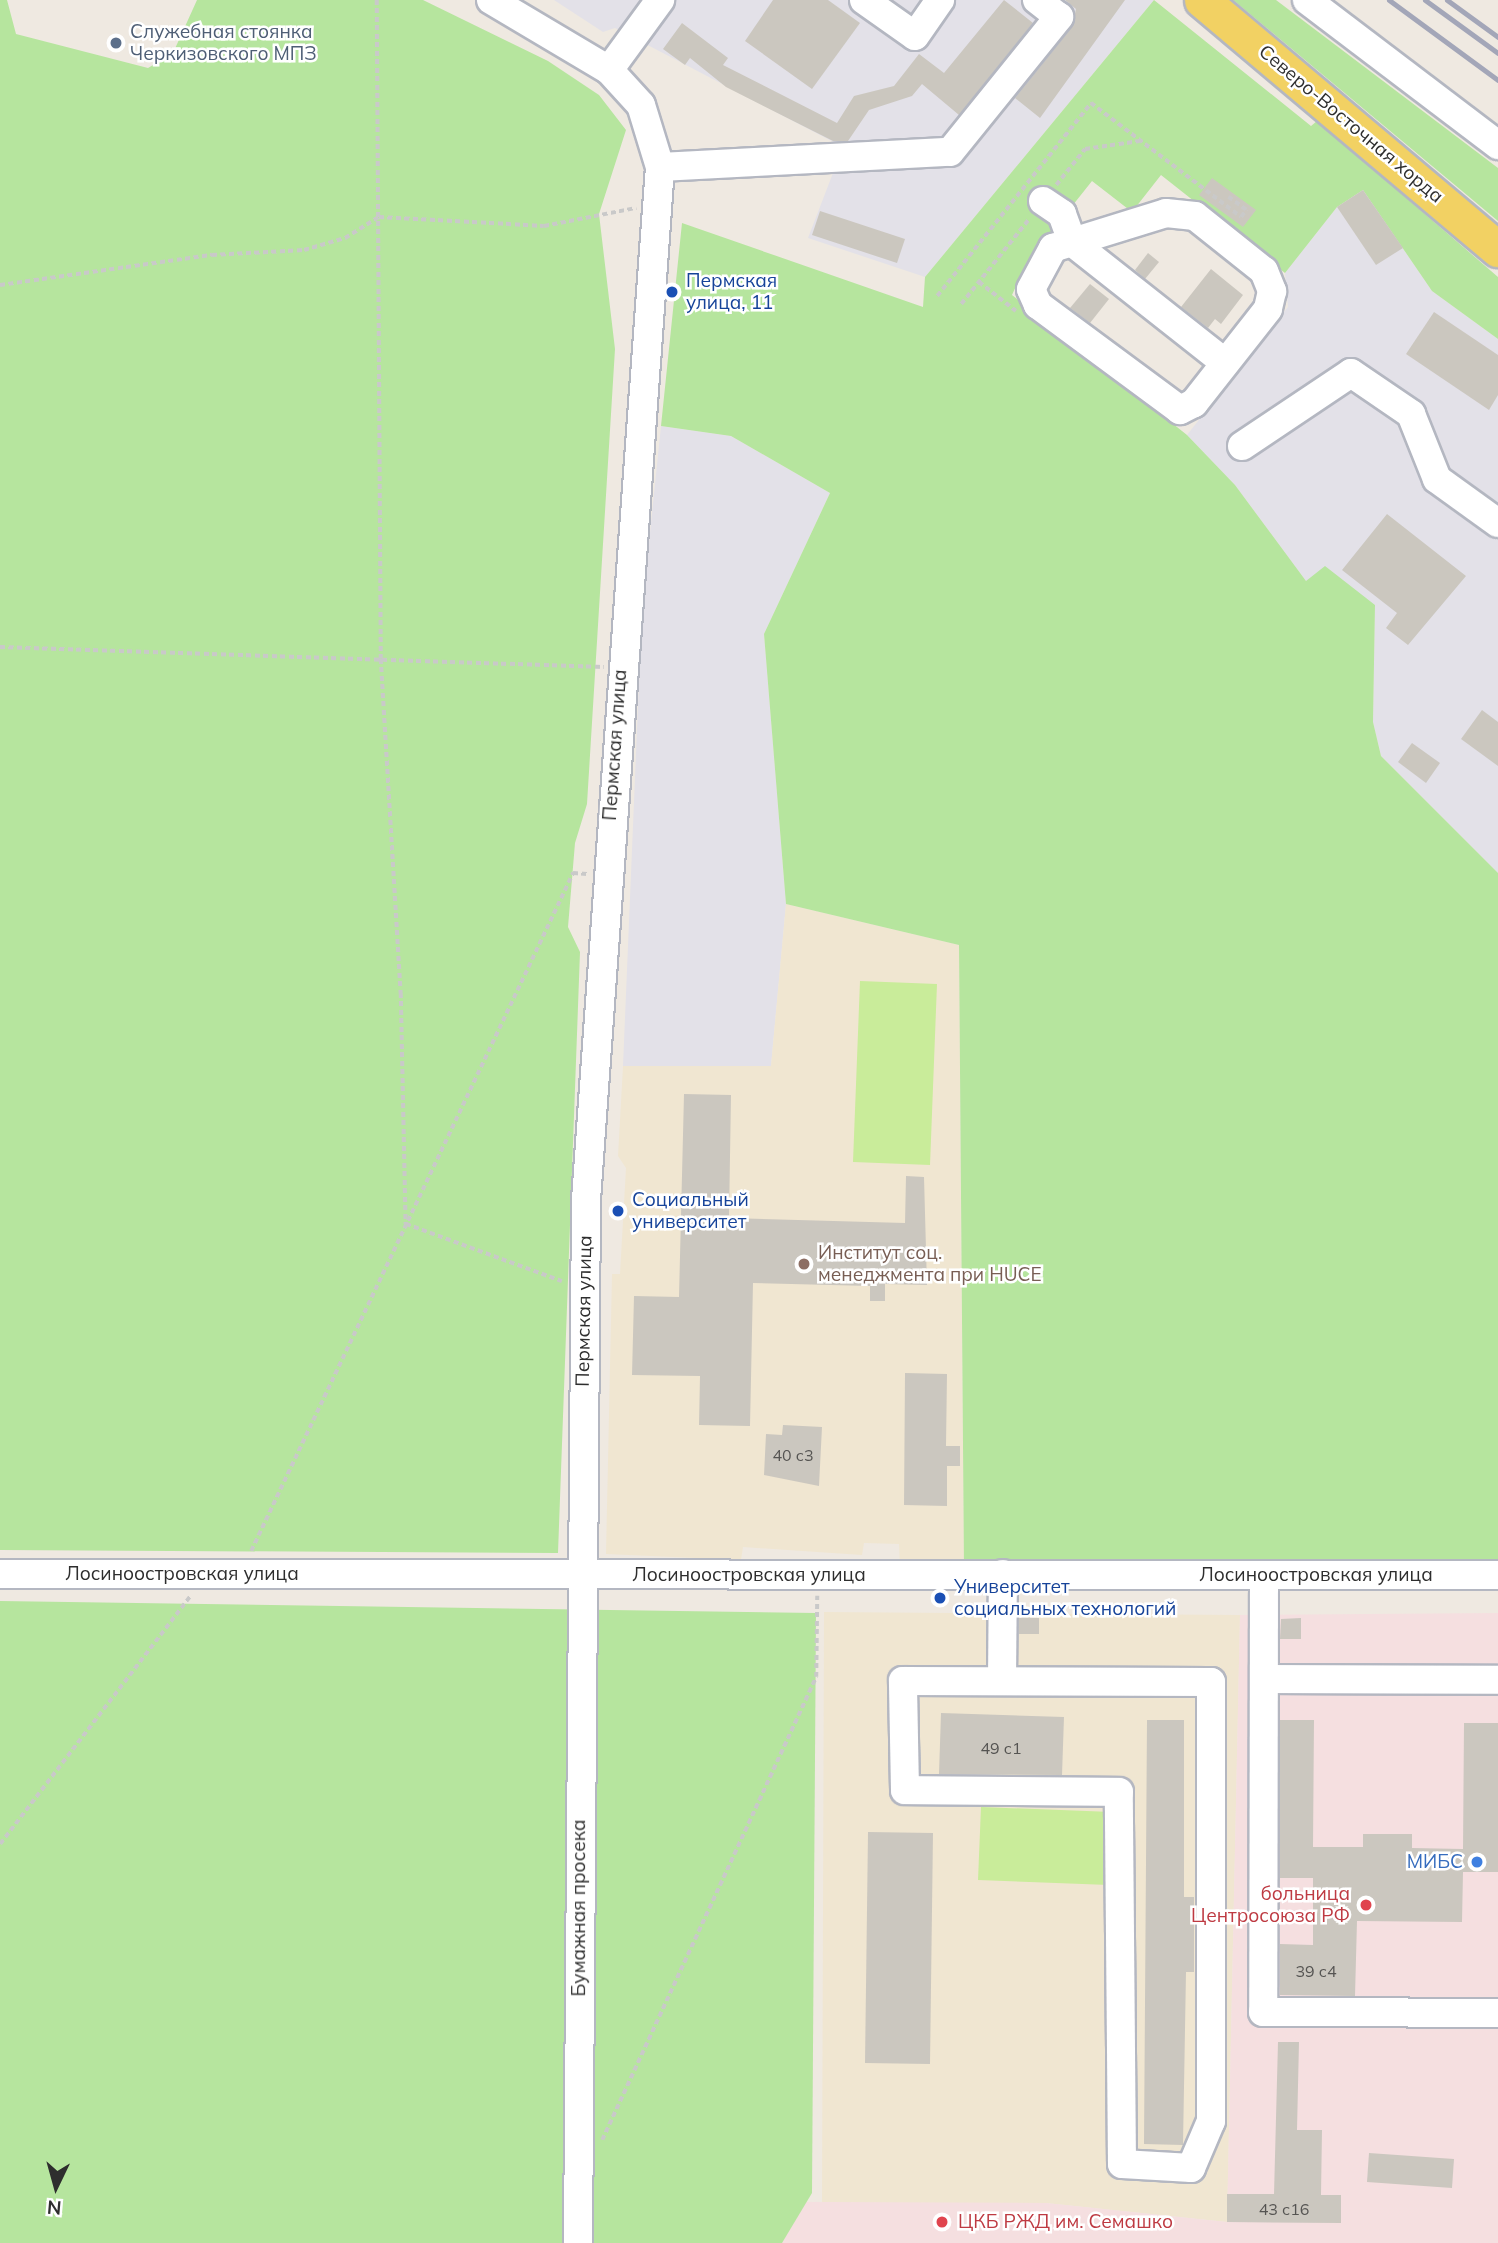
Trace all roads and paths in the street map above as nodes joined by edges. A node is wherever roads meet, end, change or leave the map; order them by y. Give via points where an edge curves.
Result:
1 (377, 0) edge
2 (660, 0) edge
3 (864, 0) edge
4 (940, 0) edge
5 (1037, 0) edge
6 (1202, 0) edge
7 (1307, 0) edge
8 (496, 1) edge
9 (609, 70) junction
10 (1498, 145) edge
11 (660, 167) junction
12 (1228, 197) dead end
13 (658, 200) junction
14 (1043, 201) dead end
15 (379, 217) junction
16 (1072, 242) junction
17 (1498, 249) edge
18 (0, 285) edge
19 (937, 296) dead end
20 (1225, 363) junction
21 (1242, 446) dead end
22 (1498, 523) edge
23 (0, 647) edge
24 (381, 659) junction
25 (620, 669) junction
26 (607, 876) junction
27 (406, 1224) junction
28 (585, 1289) junction
29 (251, 1551) dead end
30 (0, 1574) edge
31 (205, 1574) junction
32 (580, 1574) junction
33 (1003, 1574) junction
34 (817, 1575) junction
35 (1265, 1575) junction
36 (1498, 1575) edge
37 (1264, 1679) junction
38 (1498, 1680) edge
39 (1002, 1681) junction
40 (0, 1844) edge
41 (1498, 2013) edge
42 (598, 2150) dead end
43 (578, 2243) edge

1 - 15 path
2 - 9 street
3 - 4 street via 915,36
5 - 11 street via 1059,17 950,152
6 - 17 main road, Северо-Восточная хорда
7 - 10 street
8 - 9 street, Пермская улица
9 - 11 street, Пермская улица via 641,105
11 - 13 street, Пермская улица
12 - 19 path via 1246,210 1241,217 1091,103
13 - 15 path via 544,226
13 - 25 street, Пермская улица
14 - 16 street via 1062,214
15 - 18 path via 345,238 304,250 212,255
15 - 24 path
16 - 20 street
16 - 20 street via 1166,213 1195,216 1215,231 1265,271 1272,291 1268,309
16 - 20 street via 1053,248 1035,271 1032,295 1123,372 1180,410 1194,403
21 - 22 street via 1351,373 1411,414 1437,479
23 - 24 path
24 - 25 path
24 - 27 path via 401,993
25 - 26 street, Пермская улица
26 - 27 path via 573,873
26 - 28 street, Пермская улица
27 - 28 path
27 - 29 path
28 - 32 street, Пермская улица
30 - 31 street, Лосиноостровская улица
31 - 32 street, Лосиноостровская улица
31 - 40 path via 133,1677
32 - 34 street, Лосиноостровская улица
32 - 43 street, Бумажная просека
33 - 34 street, Лосиноостровская улица
33 - 35 street, Лосиноостровская улица
33 - 39 street
34 - 42 path via 816,1677
35 - 36 street, Лосиноостровская улица
35 - 37 street
37 - 38 street
37 - 41 street via 1264,2012
39 - 39 street via 903,1681 905,1790 1119,1792 1122,2164 1191,2168 1211,2121 1211,1682

